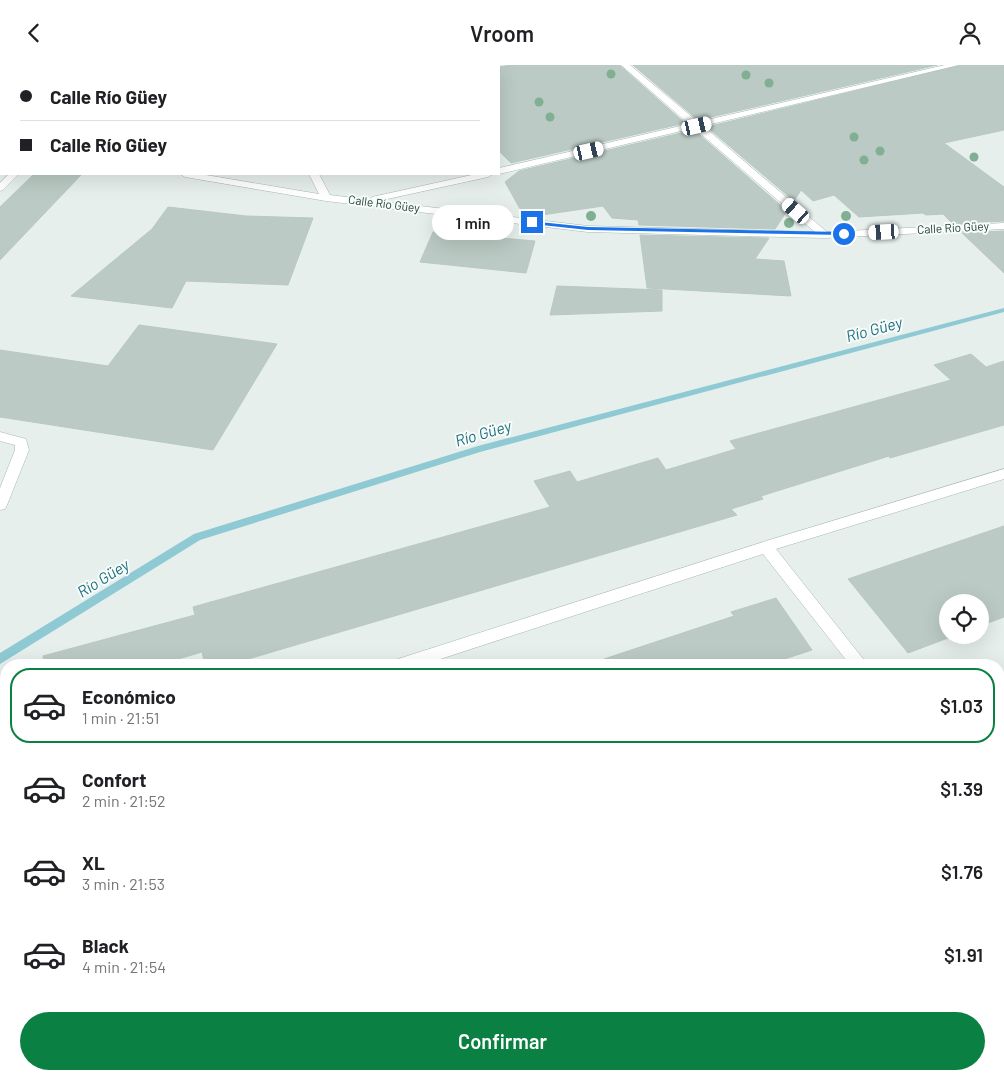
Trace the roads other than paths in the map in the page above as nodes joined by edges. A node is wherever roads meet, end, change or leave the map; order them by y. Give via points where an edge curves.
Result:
1 (624, 65) edge
2 (955, 65) edge
3 (697, 126) junction
4 (500, 171) edge
5 (13, 175) edge
6 (192, 175) edge
7 (314, 175) edge
8 (484, 175) edge
9 (0, 188) edge
10 (326, 198) junction
11 (364, 202) junction
12 (1004, 226) edge
13 (825, 235) junction
14 (0, 436) edge
15 (1004, 474) edge
16 (0, 505) edge
17 (766, 547) junction
18 (420, 659) edge
19 (855, 659) edge

1 - 3 street
2 - 3 street
3 - 4 street
3 - 13 street
5 - 9 street
6 - 10 street, Calle Río Güey
7 - 10 street
8 - 11 street
10 - 11 street, Calle Río Güey
11 - 13 street, Calle Río Güey via 588,229
12 - 13 street, Calle Río Güey
14 - 16 street via 21,442 22,450
15 - 17 street
17 - 18 street
17 - 19 street

